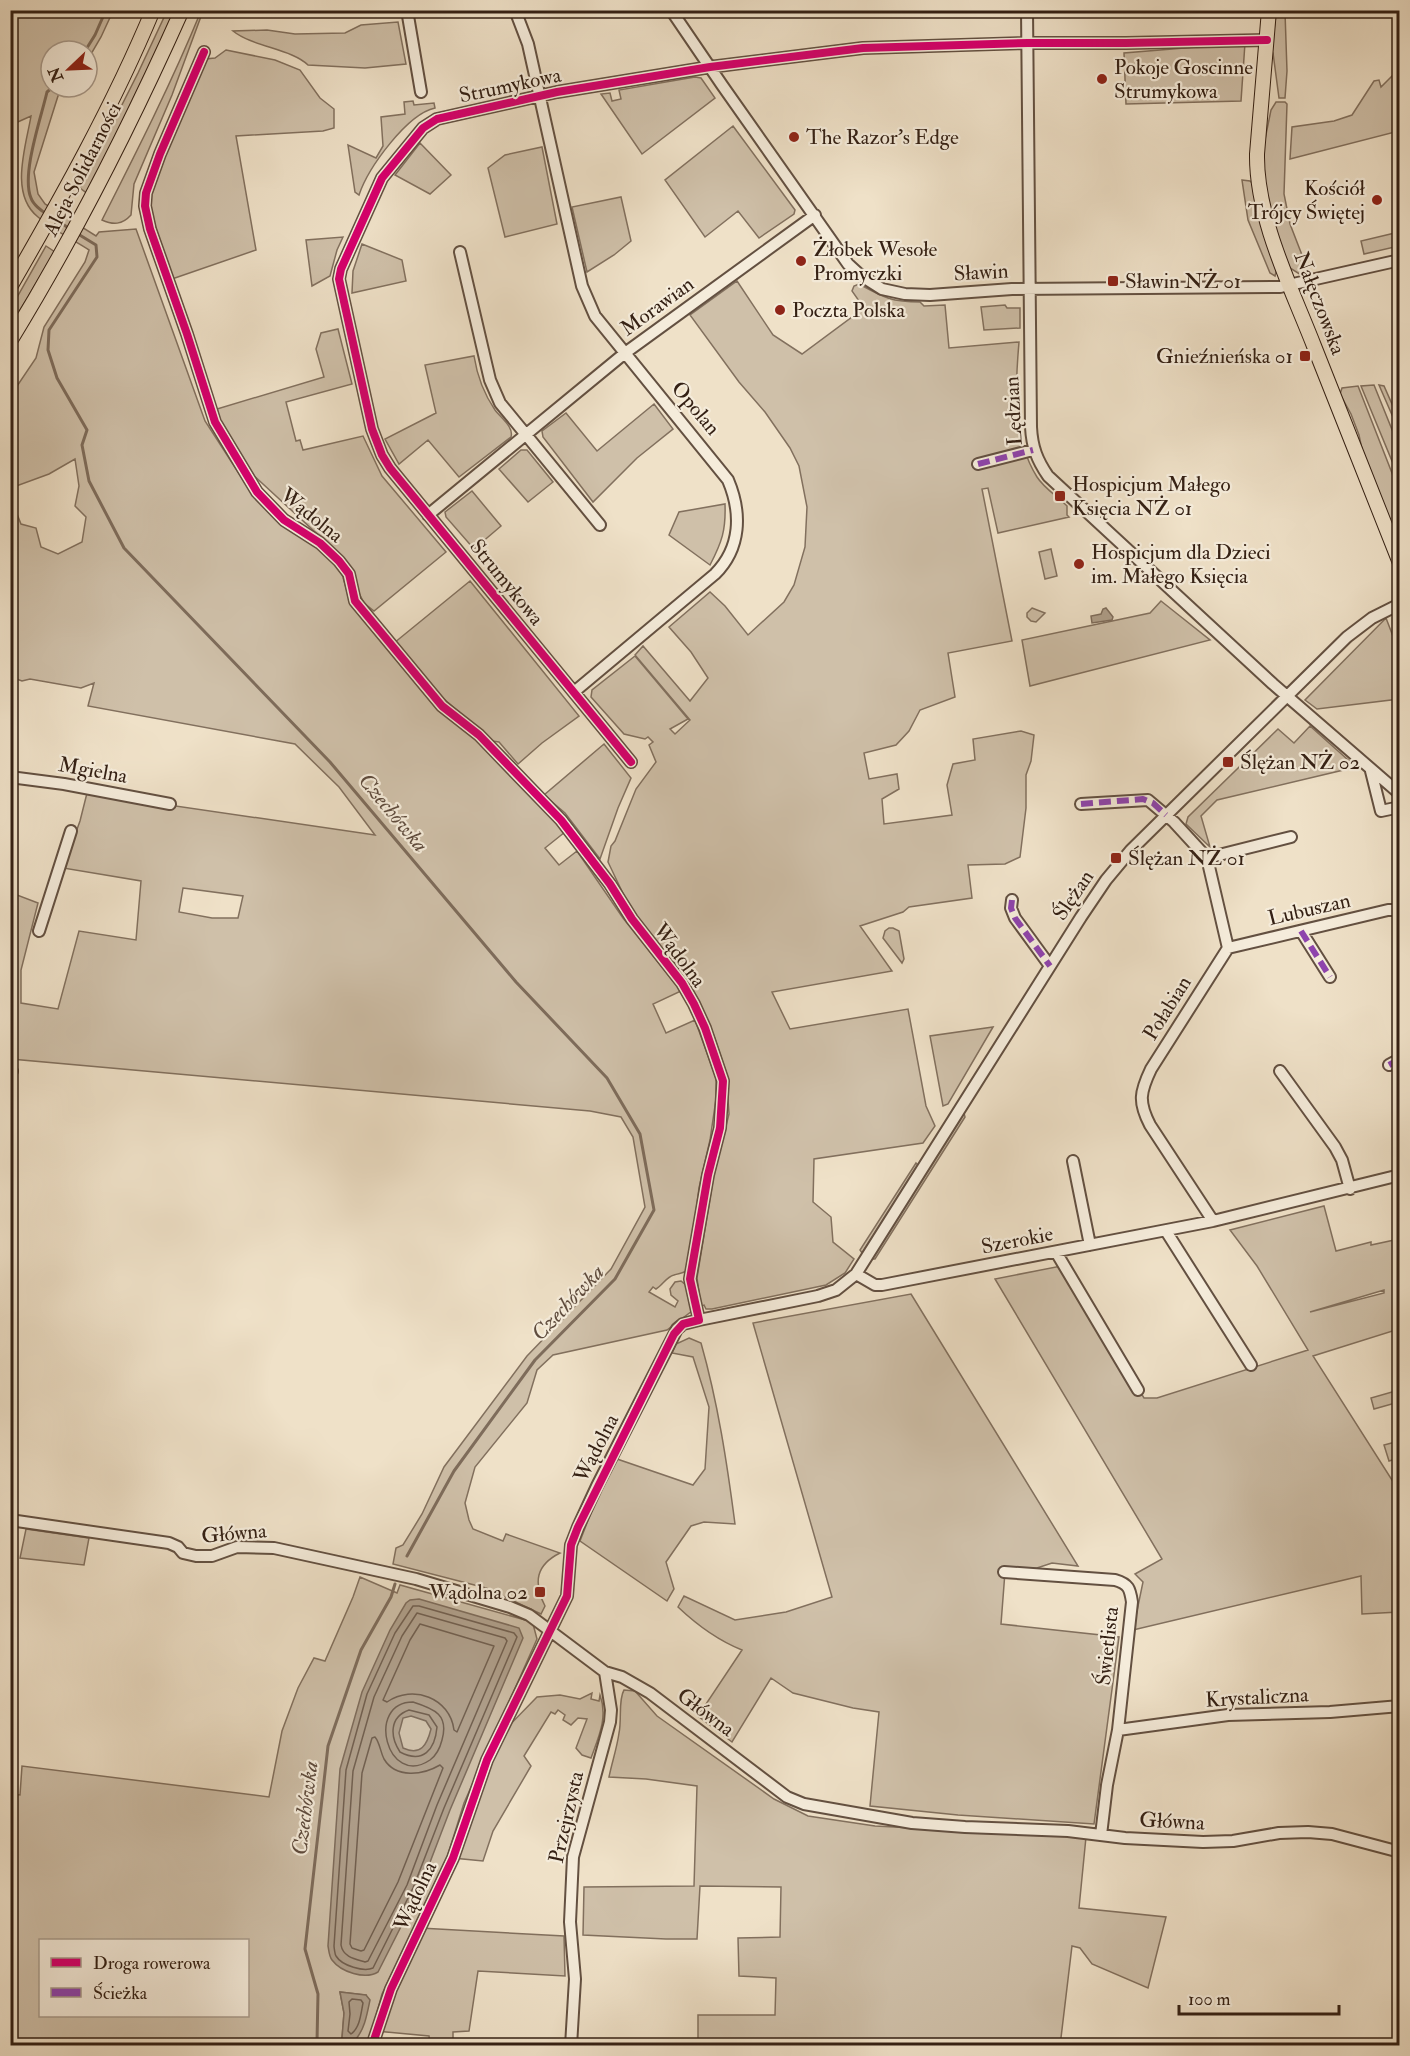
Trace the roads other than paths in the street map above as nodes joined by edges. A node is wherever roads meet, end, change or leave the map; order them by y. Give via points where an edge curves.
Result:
1 (153, 10) edge
2 (182, 10) edge
3 (407, 10) edge
4 (515, 10) edge
5 (671, 10) edge
6 (1028, 10) edge
7 (1269, 10) edge
8 (1267, 40) junction
9 (1028, 43) junction
10 (204, 52) dead end
11 (710, 67) junction
12 (421, 92) dead end
13 (540, 95) junction
14 (815, 215) junction
15 (460, 252) dead end
16 (1400, 260) edge
17 (1290, 285) junction
18 (10, 287) edge
19 (1030, 289) junction
20 (10, 341) edge
21 (625, 353) junction
22 (527, 434) junction
23 (1033, 450) junction
24 (978, 464) dead end
25 (428, 515) junction
26 (600, 525) dead end
27 (1400, 563) edge
28 (1400, 604) edge
29 (574, 692) junction
30 (1287, 696) junction
31 (631, 762) dead end
32 (1371, 770) junction
33 (10, 777) edge
34 (1400, 794) edge
35 (170, 804) dead end
36 (1081, 804) dead end
37 (1400, 807) edge
38 (1166, 815) junction
39 (71, 831) dead end
40 (1292, 837) dead end
41 (1207, 858) junction
42 (1012, 900) dead end
43 (1400, 910) edge
44 (39, 931) dead end
45 (1301, 931) junction
46 (1228, 948) junction
47 (1050, 966) junction
48 (1330, 977) dead end
49 (1400, 1059) edge
50 (1389, 1065) dead end
51 (1280, 1071) dead end
52 (1073, 1161) dead end
53 (1400, 1175) edge
54 (1350, 1189) junction
55 (1213, 1221) junction
56 (1166, 1231) junction
57 (1090, 1245) junction
58 (1056, 1252) junction
59 (856, 1274) junction
60 (699, 1320) junction
61 (1251, 1365) dead end
62 (1138, 1390) dead end
63 (10, 1520) edge
64 (1005, 1572) dead end
65 (551, 1630) junction
66 (605, 1672) junction
67 (1400, 1706) edge
68 (1118, 1730) junction
69 (1101, 1835) junction
70 (1400, 1852) edge
71 (372, 2046) edge
72 (572, 2046) edge

1 - 18 main road, Aleja Solidarności via 76,171
2 - 20 main road, Aleja Solidarności via 100,183
3 - 12 street
4 - 13 street, Opolan
5 - 11 street, Sławin
6 - 9 street, Lędzian
7 - 8 main road, Nałęczowska
8 - 9 street, Strumykowa
8 - 17 main road, Nałęczowska via 1257,145 1258,181 1266,219
9 - 11 street, Strumykowa via 863,48
9 - 19 street, Lędzian
10 - 60 street, Wądolna via 157,162 145,206 215,422 257,492 284,520 320,543 339,561 349,574 355,601 442,706 479,735 561,820 694,1004 723,1081 720,1128 690,1279
11 - 13 street, Strumykowa
11 - 14 street, Sławin
13 - 21 street, Opolan via 582,286 595,316
13 - 25 street, Strumykowa via 437,119 423,128 382,178 341,269 342,295 376,441 390,468
14 - 19 street, Sławin via 848,264 882,289 930,295
14 - 21 street, Morawian
15 - 22 street via 492,388
16 - 17 street, Sławin
17 - 19 street, Sławin
17 - 27 main road, Nałęczowska
19 - 23 street, Lędzian
21 - 22 street, Morawian
21 - 29 street, Opolan via 728,480 737,504 738,523 735,540 721,569
22 - 25 street, Morawian
22 - 26 street
23 - 24 street
23 - 30 street, Lędzian via 1048,476
25 - 29 street, Strumykowa
28 - 30 street, Ślężan via 1359,627
29 - 31 street, Strumykowa
30 - 32 street, Lędzian
30 - 38 street, Ślężan
32 - 34 street, Lędzian
32 - 37 street via 1381,811
33 - 35 street, Mgielna
36 - 38 street via 1143,799
38 - 41 street
38 - 47 street, Ślężan via 1112,873
39 - 44 street
40 - 41 street
41 - 46 street
42 - 47 street via 1015,918
43 - 45 street, Lubuszan
45 - 46 street, Lubuszan
45 - 48 street
46 - 55 street, Połabian via 1151,1069 1141,1098 1150,1125
47 - 59 street, Ślężan
49 - 50 street
51 - 54 street via 1335,1147
52 - 57 street
53 - 54 street, Szerokie
54 - 55 street, Szerokie
55 - 56 street, Szerokie
56 - 57 street, Szerokie
56 - 61 street
57 - 58 street, Szerokie
58 - 59 street, Szerokie via 882,1285
58 - 62 street
59 - 60 street via 836,1290 818,1296
60 - 65 street, Wądolna via 677,1329 597,1486 571,1545 567,1596
63 - 65 street, Główna via 169,1543 196,1556 212,1556 237,1547 274,1548 458,1591 529,1615
64 - 68 street, Świetlista via 1115,1580 1130,1589 1132,1602
65 - 66 street, Główna
65 - 71 street, Wądolna via 487,1760 453,1858 391,1989
66 - 69 street, Główna via 650,1693 787,1797 804,1804 912,1823
66 - 72 street, Przejrzysta via 610,1722 573,1857
67 - 68 street, Krystaliczna via 1228,1715
68 - 69 street, Świetlista
69 - 70 street, Główna via 1203,1842 1308,1832 1332,1834

